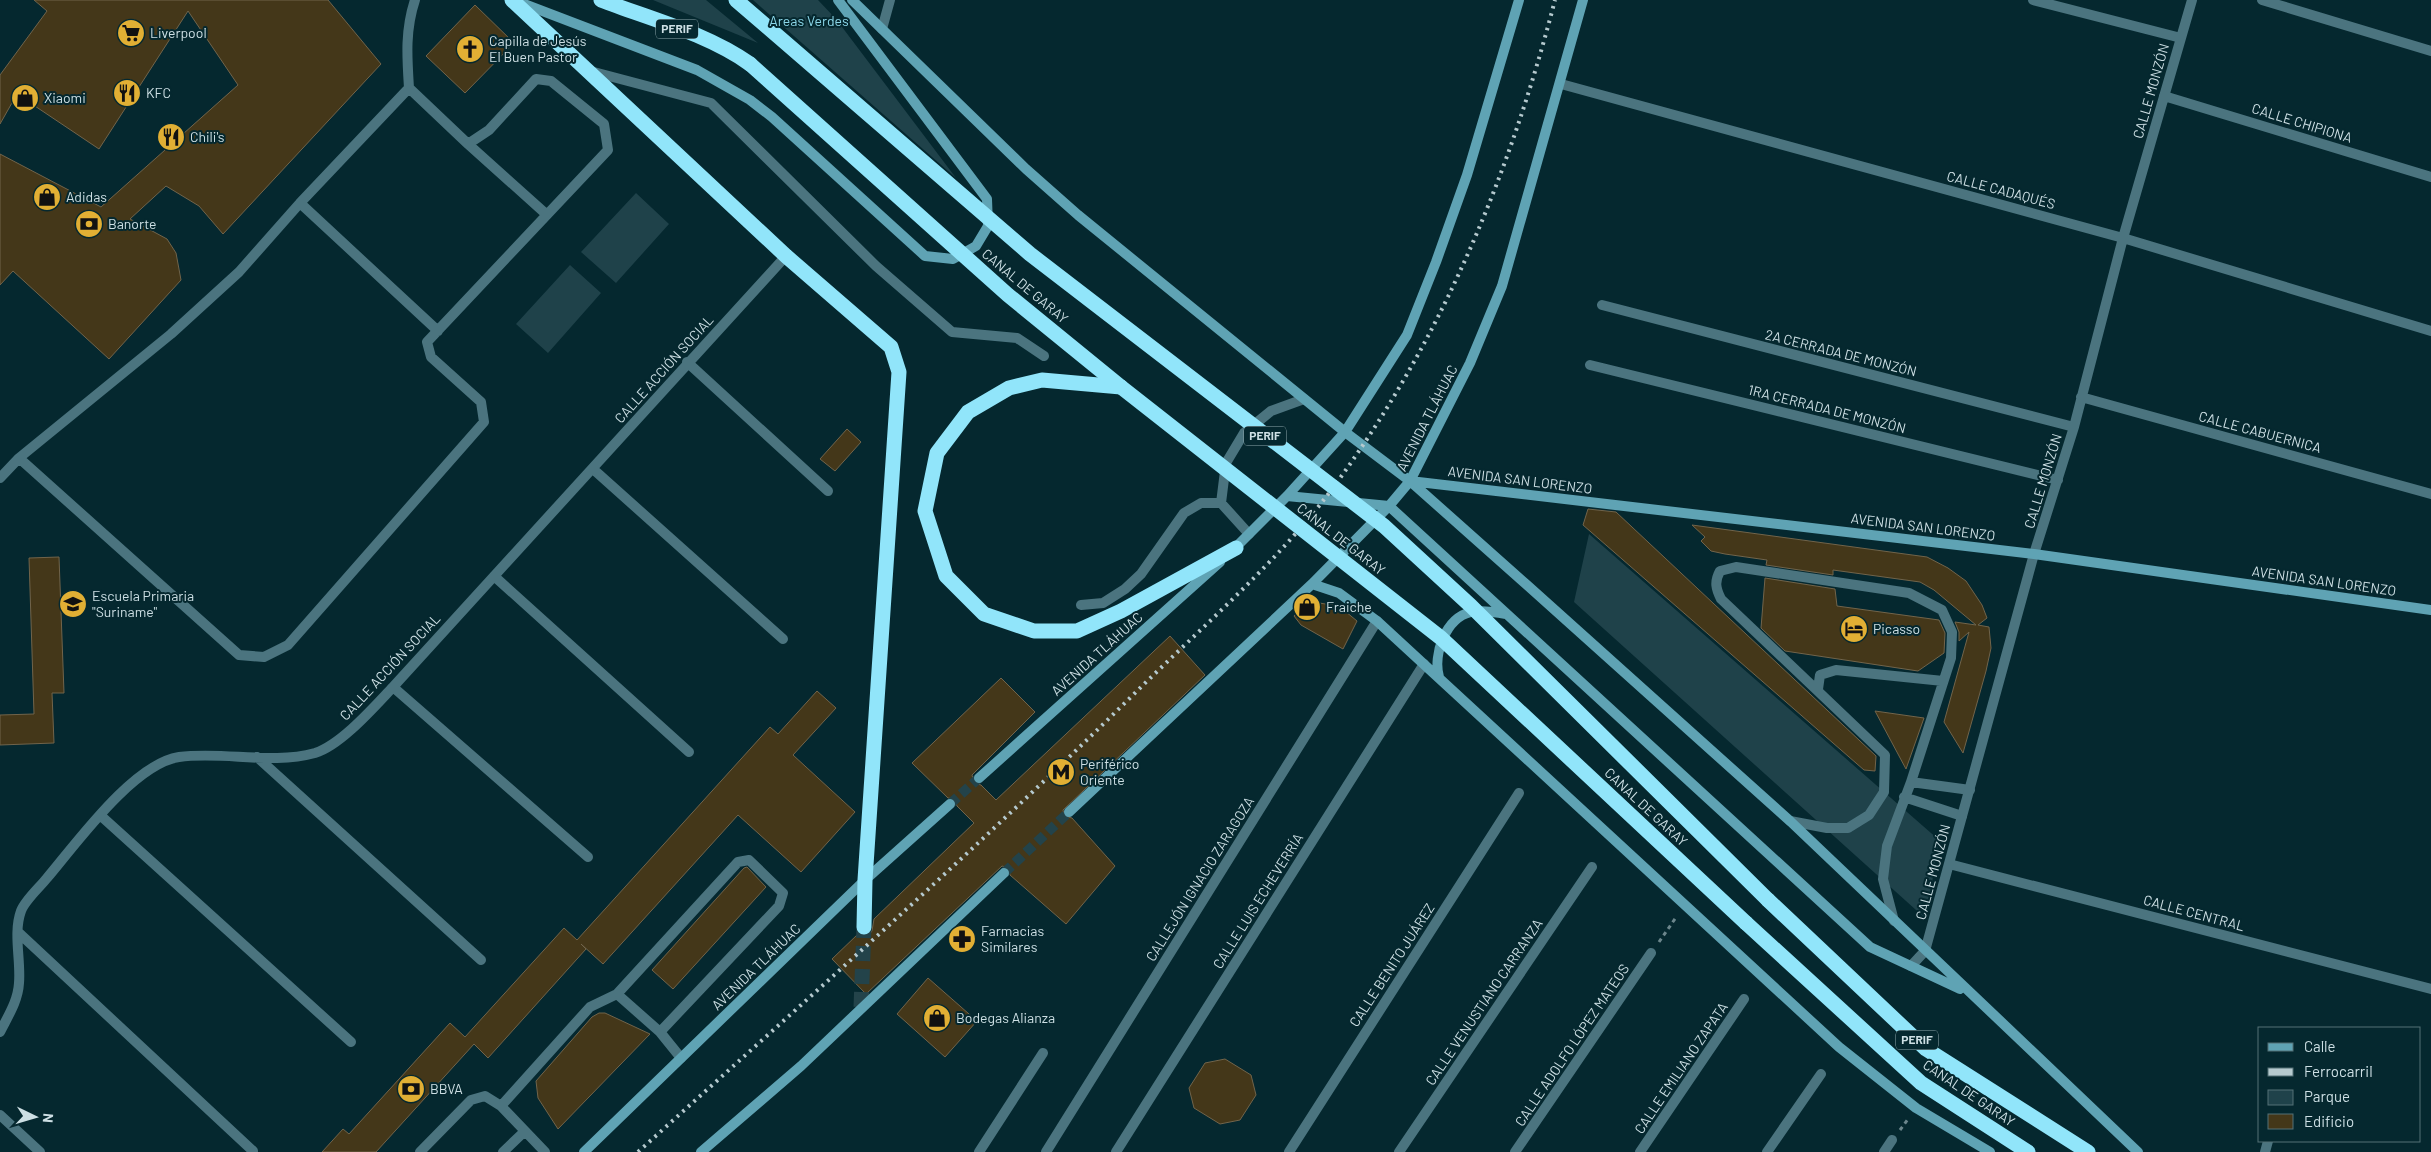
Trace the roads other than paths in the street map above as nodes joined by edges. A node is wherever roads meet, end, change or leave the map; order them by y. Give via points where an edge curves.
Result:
1 (415, 0) edge
2 (512, 0) edge
3 (601, 0) edge
4 (736, 0) edge
5 (838, 0) edge
6 (852, 0) edge
7 (890, 0) edge
8 (1519, 0) edge
9 (1583, 0) edge
10 (2033, 0) edge
11 (2192, 0) edge
12 (2262, 0) edge
13 (882, 29) junction
14 (2181, 38) junction
15 (2431, 51) edge
16 (586, 70) junction
17 (1561, 84) junction
18 (410, 88) junction
19 (2164, 96) junction
20 (468, 144) junction
21 (2431, 177) edge
22 (300, 203) junction
23 (546, 214) junction
24 (2123, 238) junction
25 (786, 256) junction
26 (1602, 305) dead end
27 (438, 331) junction
28 (2431, 331) edge
29 (1044, 356) dead end
30 (687, 362) junction
31 (1590, 365) dead end
32 (1121, 387) junction
33 (2081, 397) junction
34 (1304, 399) junction
35 (2074, 427) junction
36 (1345, 432) junction
37 (19, 458) junction
38 (593, 469) junction
39 (0, 478) edge
40 (2058, 480) junction
41 (1410, 481) junction
42 (828, 491) dead end
43 (2431, 494) edge
44 (1287, 496) junction
45 (1221, 503) junction
46 (1389, 506) junction
47 (1249, 534) junction
48 (1236, 548) junction
49 (2034, 554) junction
50 (494, 576) junction
51 (1312, 584) junction
52 (1081, 605) dead end
53 (2431, 610) edge
54 (1507, 614) junction
55 (1377, 621) junction
56 (783, 639) dead end
57 (1424, 664) junction
58 (1440, 678) junction
59 (1943, 682) junction
60 (393, 688) junction
61 (1818, 689) junction
62 (689, 752) dead end
63 (257, 757) junction
64 (979, 778) tunnel mouth
65 (1911, 782) junction
66 (1970, 790) junction
67 (1519, 793) dead end
68 (1904, 797) junction
69 (950, 804) tunnel mouth
70 (1069, 812) tunnel mouth
71 (100, 815) junction
72 (1962, 816) junction
73 (1790, 821) junction
74 (588, 857) dead end
75 (1949, 864) junction
76 (1592, 867) dead end
77 (1004, 873) tunnel mouth
78 (865, 880) junction
79 (1894, 921) junction
80 (864, 927) tunnel mouth
81 (19, 933) junction
82 (1926, 951) junction
83 (1651, 952) road end
84 (481, 960) dead end
85 (1911, 966) junction
86 (2431, 989) edge
87 (1968, 992) junction
88 (617, 994) junction
89 (1744, 999) dead end
90 (0, 1032) edge
91 (660, 1032) junction
92 (351, 1042) dead end
93 (1043, 1053) dead end
94 (681, 1058) junction
95 (1821, 1074) dead end
96 (501, 1106) junction
97 (0, 1115) edge
98 (525, 1131) junction
99 (1892, 1140) road end
100 (253, 1151) edge
101 (704, 1151) edge
102 (40, 1152) edge
103 (420, 1152) edge
104 (503, 1152) edge
105 (545, 1152) edge
106 (584, 1152) edge
107 (979, 1152) edge
108 (1046, 1152) edge
109 (1116, 1152) edge
110 (1289, 1152) edge
111 (1398, 1152) edge
112 (1515, 1152) edge
113 (1640, 1152) edge
114 (1767, 1152) edge
115 (1884, 1152) edge
116 (1990, 1152) edge
117 (2028, 1152) edge
118 (2088, 1152) edge
119 (2138, 1152) edge

1 - 18 street via 406,48
2 - 5 main road via 697,70 725,85 772,117 925,256 953,259 976,246 988,226 987,199
2 - 16 highway
3 - 32 highway, CANAL DE GARAY / PERIF, bridge via 713,43 750,64 1008,295
4 - 118 highway, CANAL DE GARAY / PERIF, bridge via 1030,254 1384,526 1471,606 1768,900 1926,1049
6 - 13 main road
7 - 13 street
8 - 36 main road, AVENIDA TLÁHUAC via 1467,176 1407,335
9 - 17 main road, AVENIDA TLÁHUAC
10 - 14 street
11 - 14 street, CALLE MONZÓN
12 - 15 street
13 - 34 main road via 1034,176
14 - 19 street, CALLE MONZÓN
16 - 25 highway
16 - 29 street via 711,103 876,266 952,332 1017,338
17 - 24 street, CALLE CADAQUÉS
17 - 41 main road, AVENIDA TLÁHUAC via 1502,286 1470,363
18 - 20 street
18 - 22 street
19 - 21 street, CALLE CHIPIONA
19 - 24 street, CALLE MONZÓN
20 - 23 street
20 - 23 street via 489,130 536,79 551,81 604,124 608,150
22 - 27 street
22 - 37 street via 239,272 171,334
23 - 27 street
24 - 28 street, CALLE CADAQUÉS
24 - 33 street, CALLE MONZÓN
25 - 30 street, CALLE ACCIÓN SOCIAL
25 - 78 highway via 891,347 898,372
26 - 35 street, 2A CERRADA DE MONZÓN
27 - 37 street via 427,342 431,357 481,402 484,422 288,645 264,657 239,655
30 - 38 street, CALLE ACCIÓN SOCIAL
30 - 42 street
31 - 40 street, 1RA CERRADA DE MONZÓN
32 - 48 highway via 1042,380 1009,388 968,412 937,453 925,511 946,576 984,614 1034,631 1077,631 1121,611
32 - 117 highway, CANAL DE GARAY / PERIF, bridge via 1441,638 1921,1083
33 - 35 street, CALLE MONZÓN
33 - 43 street, CALLE CABUERNICA
34 - 36 main road
34 - 45 street via 1271,410 1244,433 1226,463
35 - 40 street, CALLE MONZÓN
36 - 41 main road
36 - 44 main road, AVENIDA TLÁHUAC
37 - 39 street
38 - 50 street, CALLE ACCIÓN SOCIAL
38 - 56 street
40 - 49 street, CALLE MONZÓN
41 - 46 main road, AVENIDA TLÁHUAC
41 - 49 main road, AVENIDA SAN LORENZO
41 - 73 main road
44 - 46 main road
44 - 47 main road, AVENIDA TLÁHUAC
45 - 47 street
45 - 52 street via 1201,502 1184,512 1142,574 1103,603
46 - 51 main road, AVENIDA TLÁHUAC
46 - 54 main road
47 - 48 main road, AVENIDA TLÁHUAC
48 - 64 main road, AVENIDA TLÁHUAC
49 - 53 main road, AVENIDA SAN LORENZO
49 - 66 street, CALLE MONZÓN
50 - 60 street, CALLE ACCIÓN SOCIAL
50 - 62 street
51 - 55 main road via 1339,593
51 - 70 main road, AVENIDA TLÁHUAC
54 - 58 main road via 1469,612 1446,631 1437,655
54 - 85 main road via 1870,947
55 - 57 main road
55 - 108 street, CALLEJÓN IGNACIO ZARAGOZA
57 - 58 main road
57 - 109 street, CALLE LUIS ECHEVERRÍA
58 - 116 main road via 1839,1047 1916,1108
59 - 61 street via 1836,670 1820,675
59 - 61 street via 1951,658 1952,632 1942,610 1909,593 1736,567 1720,571 1716,590 1721,599
59 - 65 street
60 - 63 street, CALLE ACCIÓN SOCIAL via 346,734 317,752 287,758
60 - 74 street
61 - 73 street via 1885,754 1884,792 1869,815 1848,828 1827,828
63 - 71 street, CALLE ACCIÓN SOCIAL via 178,757 154,767
63 - 84 street
65 - 66 street
65 - 68 street
66 - 72 street, CALLE MONZÓN
67 - 110 street, CALLE BENITO JUÁREZ
68 - 72 street
68 - 79 street via 1887,846 1883,879
69 - 78 main road, AVENIDA TLÁHUAC
71 - 81 street, CALLE ACCIÓN SOCIAL via 21,910
71 - 92 street
72 - 75 street, CALLE MONZÓN
73 - 79 main road
75 - 82 street, CALLE MONZÓN
75 - 86 street, CALLE CENTRAL
76 - 111 street, CALLE VENUSTIANO CARRANZA
77 - 101 main road via 800,1066
78 - 80 highway
78 - 94 main road, AVENIDA TLÁHUAC
79 - 82 main road
81 - 90 street, CALLE ACCIÓN SOCIAL via 19,984 14,1004
81 - 100 street
82 - 85 street
82 - 87 main road
83 - 112 street, CALLE ADOLFO LÓPEZ MATEOS
85 - 87 main road
87 - 119 main road
88 - 91 street
88 - 91 street via 738,862 749,860 784,892 779,906
88 - 96 street via 590,1008
89 - 113 street, CALLE EMILIANO ZAPATA
91 - 94 street
93 - 107 street
94 - 106 main road, AVENIDA TLÁHUAC
95 - 114 street
96 - 98 street
96 - 103 street via 485,1096 471,1100
97 - 102 street
98 - 104 street
98 - 105 street
99 - 115 street

